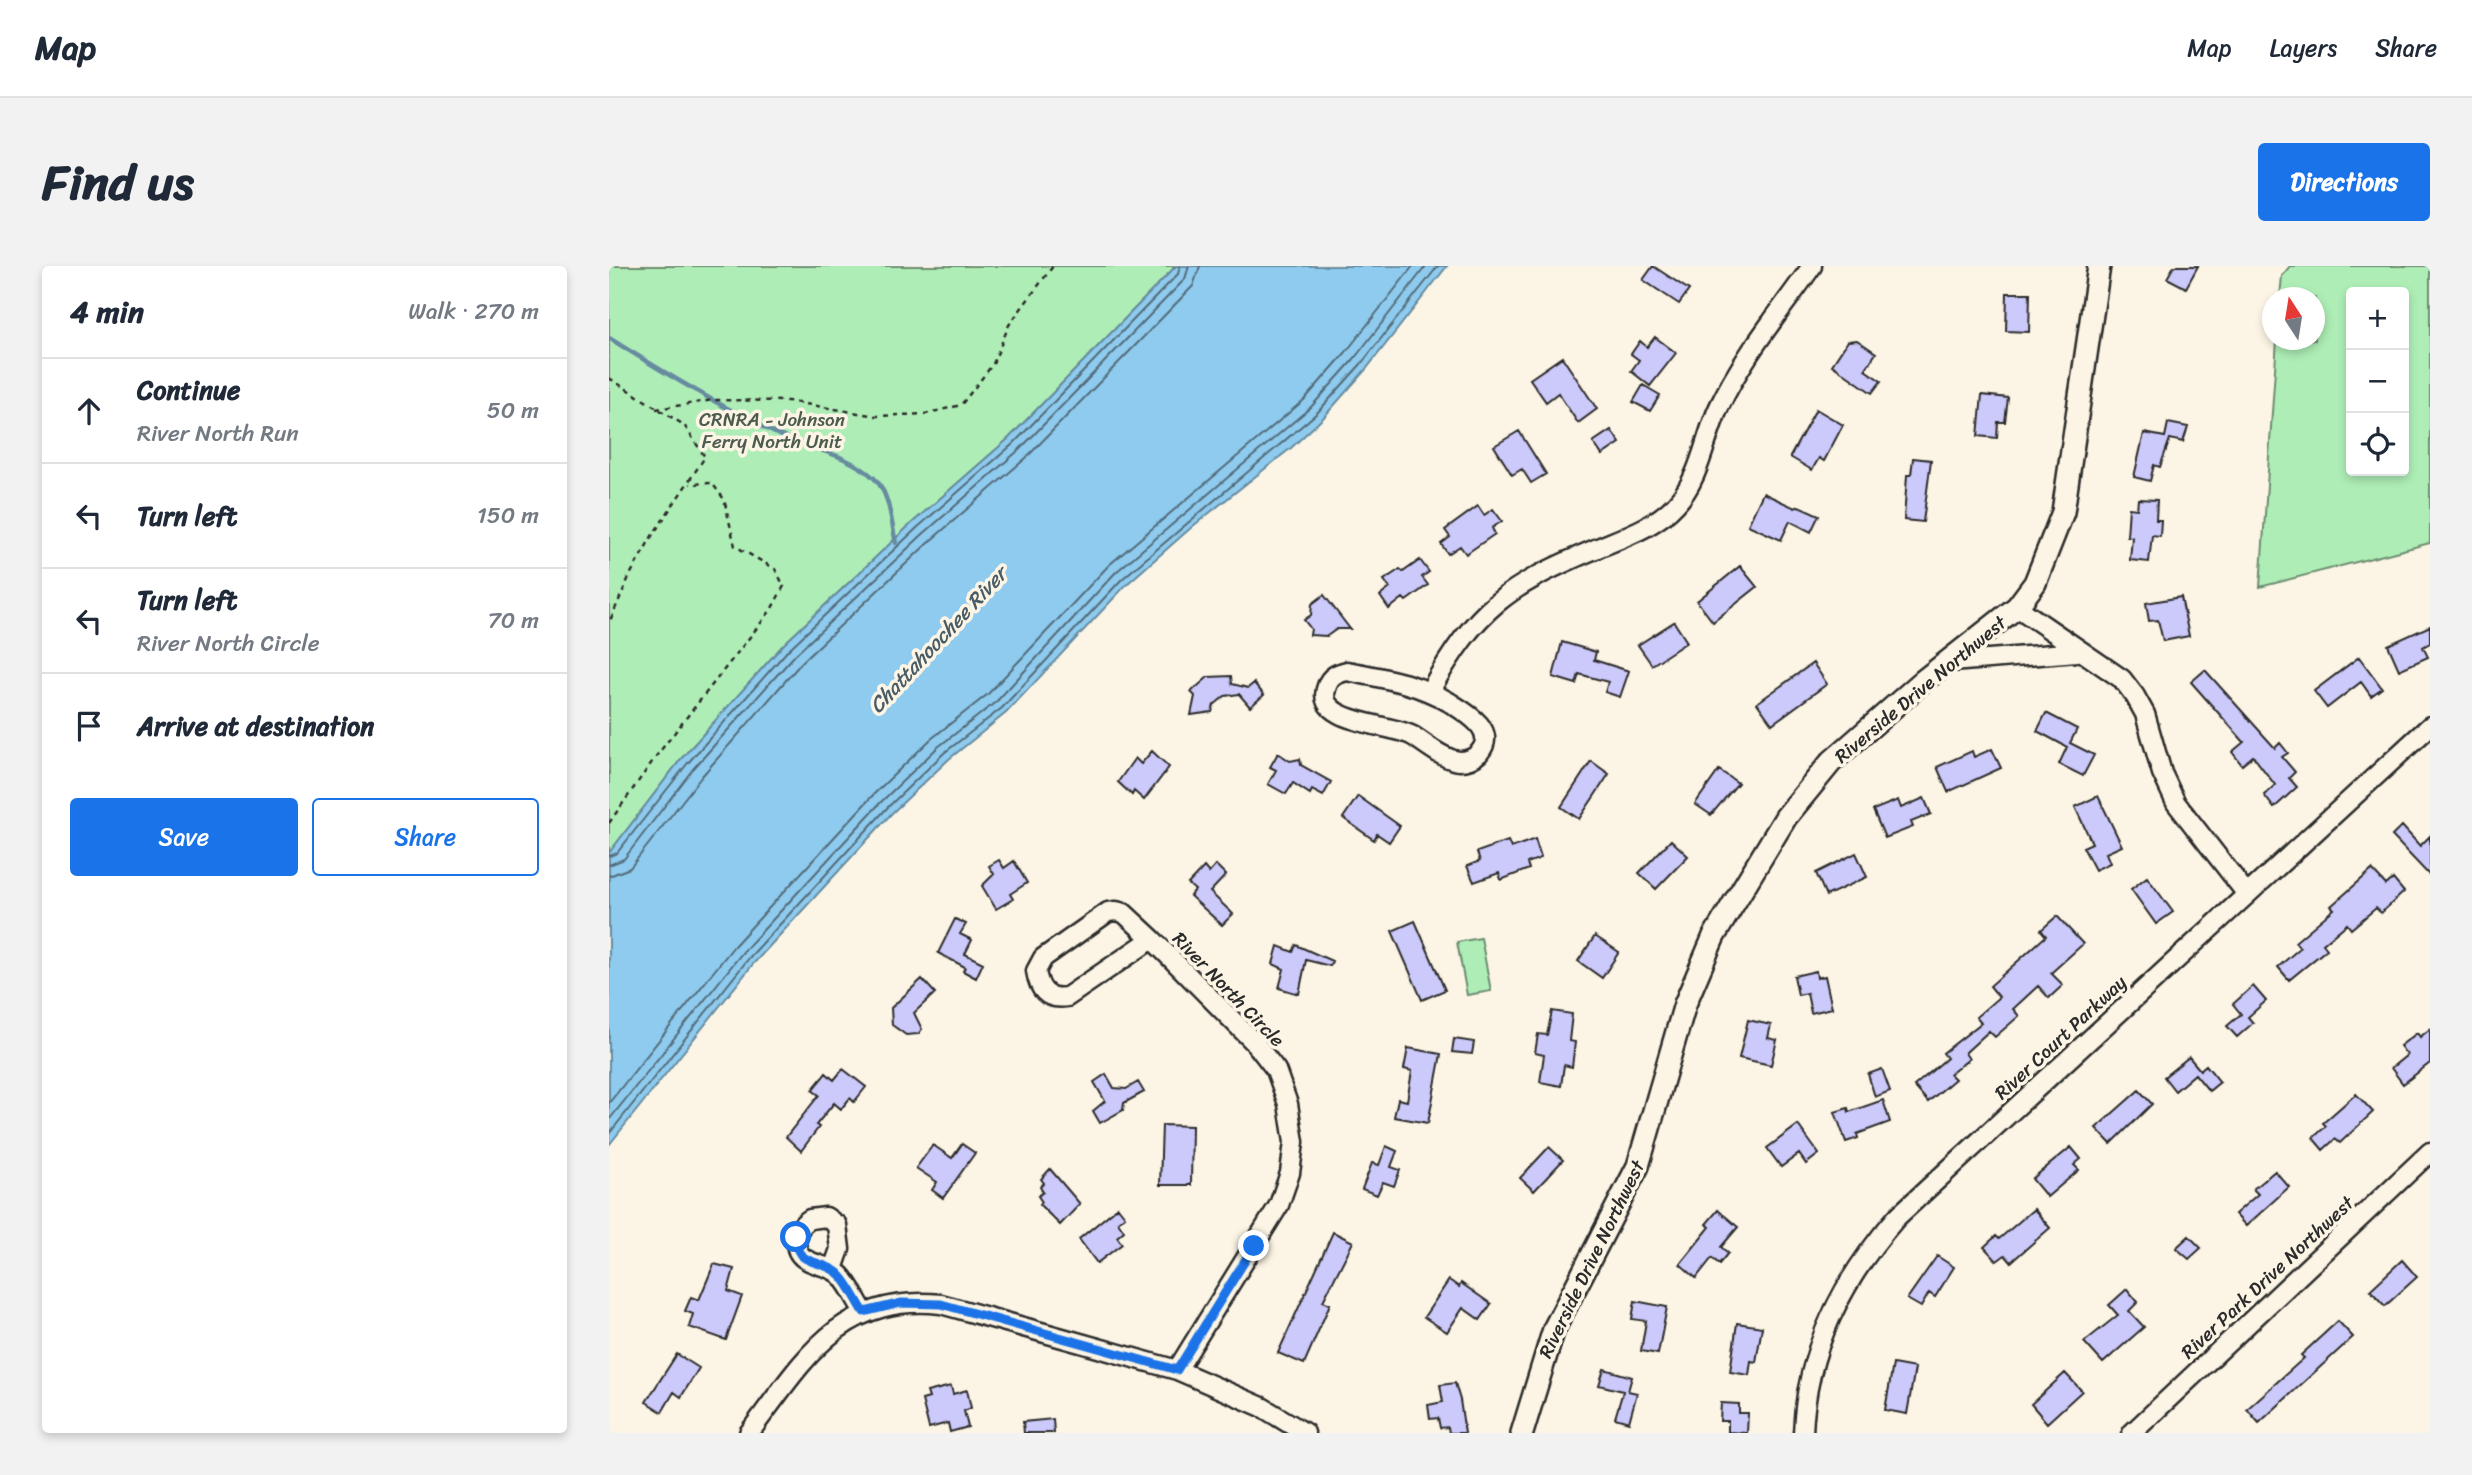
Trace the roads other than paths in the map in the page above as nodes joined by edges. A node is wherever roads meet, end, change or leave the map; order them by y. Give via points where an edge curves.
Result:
1 (1812, 266) edge
2 (2099, 266) edge
3 (2017, 607) junction
4 (2077, 652) junction
5 (1951, 662) junction
6 (1430, 691) junction
7 (2430, 726) edge
8 (2246, 893) junction
9 (1152, 939) junction
10 (2430, 1152) edge
11 (833, 1269) dead end
12 (864, 1312) junction
13 (1177, 1370) junction
14 (749, 1433) edge
15 (1304, 1433) edge
16 (1522, 1433) edge
17 (1803, 1433) edge
18 (2132, 1433) edge

1 - 6 street via 1739,368 1718,409 1695,477 1678,502 1647,527 1539,573 1502,596 1464,634
2 - 3 street, Riverside Drive Northwest via 2063,512 2035,583
3 - 4 street
3 - 5 street, Riverside Drive Northwest
4 - 5 street
4 - 8 street via 2122,680 2135,696 2176,803
5 - 16 street, Riverside Drive Northwest via 1884,715 1807,789 1714,936 1685,1004 1638,1166 1553,1329
6 - 6 street via 1347,671 1332,677 1325,695 1338,716 1404,731 1451,759 1472,759 1481,751 1483,729 1474,718
7 - 8 street, River Court Parkway
8 - 17 street, River Court Parkway via 1897,1217 1868,1251 1840,1293 1824,1329 1811,1372
9 - 9 street, River North Circle via 1067,997 1050,996 1038,984 1036,971 1042,958 1108,912 1124,913
9 - 13 street, River North Circle via 1276,1070 1294,1142 1279,1205
10 - 18 street, River Park Drive Northwest
11 - 12 street
12 - 13 street via 901,1303 941,1304
12 - 14 street via 813,1349
13 - 15 street via 1262,1407

